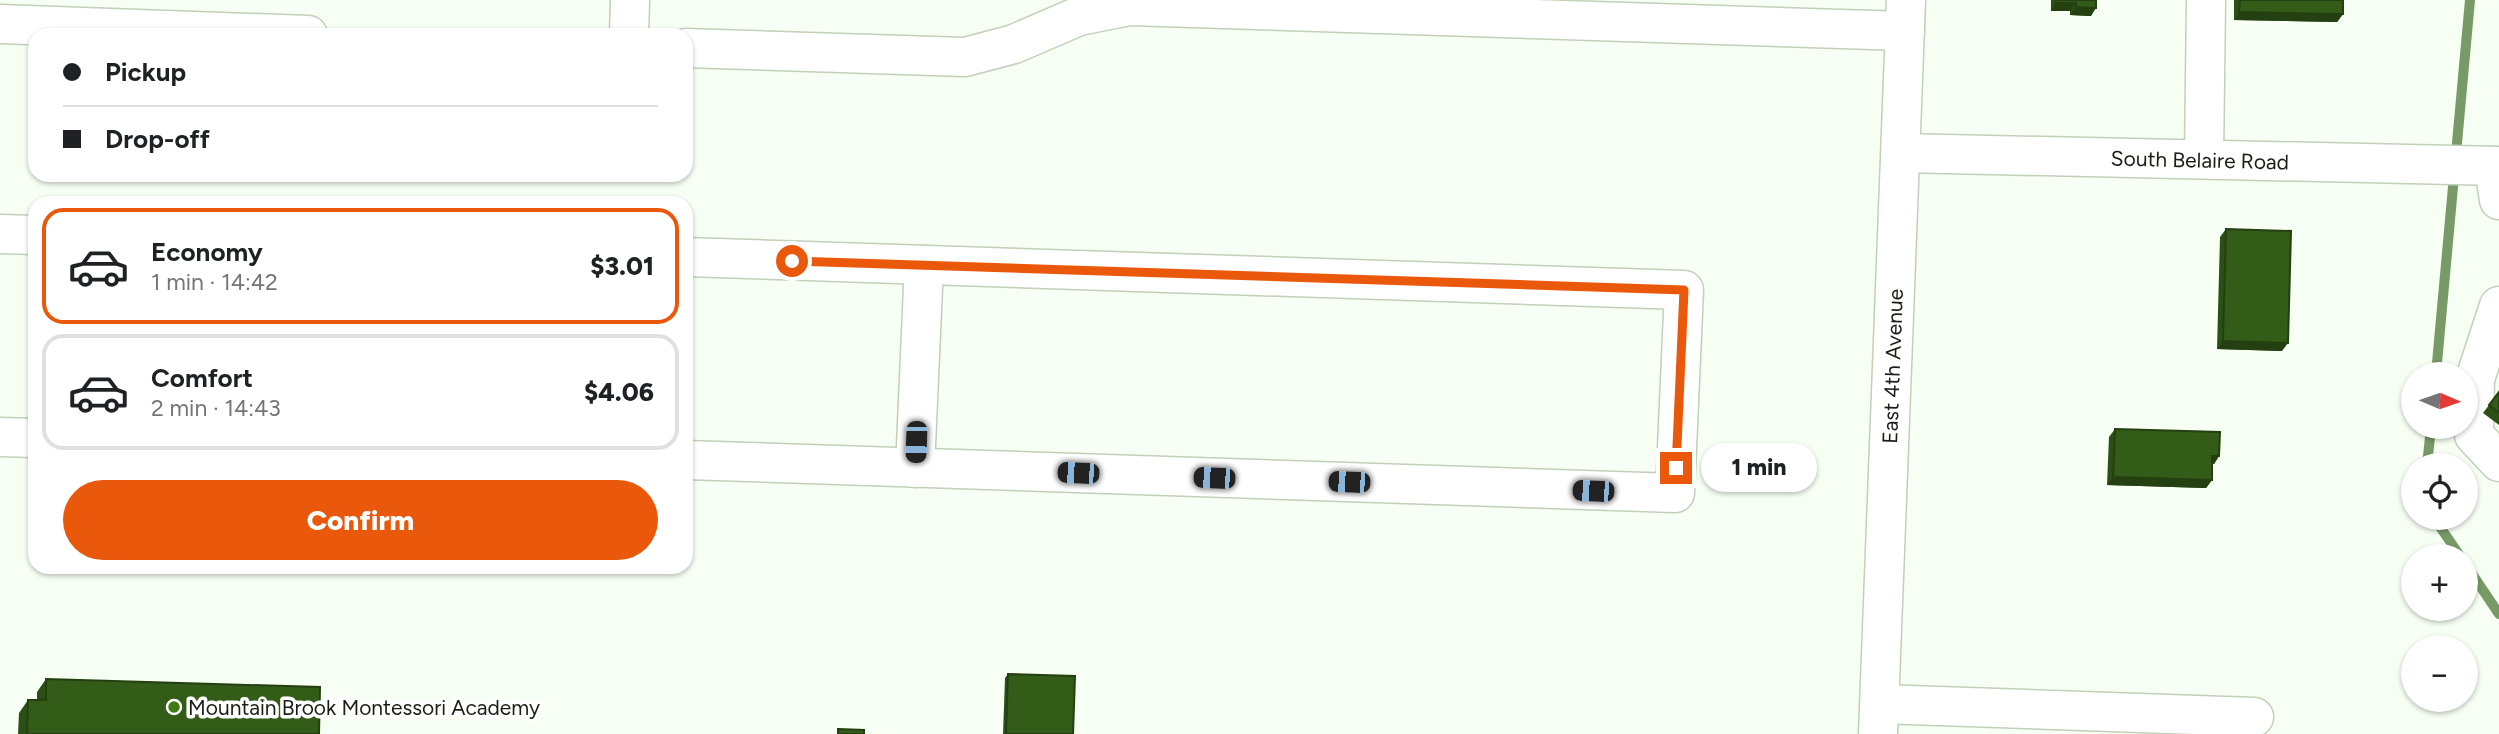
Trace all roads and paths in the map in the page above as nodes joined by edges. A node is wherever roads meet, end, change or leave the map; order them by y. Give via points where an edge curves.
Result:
1 (630, 0) edge
2 (2206, 0) edge
3 (1690, 12) edge
4 (1905, 15) edge
5 (0, 24) edge
6 (112, 28) edge
7 (629, 28) edge
8 (693, 48) edge
9 (1901, 153) junction
10 (2204, 159) junction
11 (2497, 177) edge
12 (0, 234) edge
13 (28, 235) edge
14 (693, 257) edge
15 (924, 265) junction
16 (2499, 306) edge
17 (0, 437) edge
18 (28, 438) edge
19 (693, 460) edge
20 (2499, 462) edge
21 (915, 468) junction
22 (2254, 717) dead end
23 (1879, 719) edge
24 (2101, 723) edge

1 - 7 street
2 - 10 street
3 - 4 street
3 - 8 street via 1129,6 1079,16 1014,44 965,57
4 - 9 street, East 4th Avenue
5 - 6 street
9 - 10 street, South Belaire Road
9 - 23 street, East 4th Avenue
10 - 11 street, South Belaire Road
12 - 13 street
14 - 15 street
15 - 21 street
15 - 21 street via 1684,290 1675,493
16 - 20 street via 2475,379 2474,435
17 - 18 street
19 - 21 street
22 - 24 street
23 - 24 street

